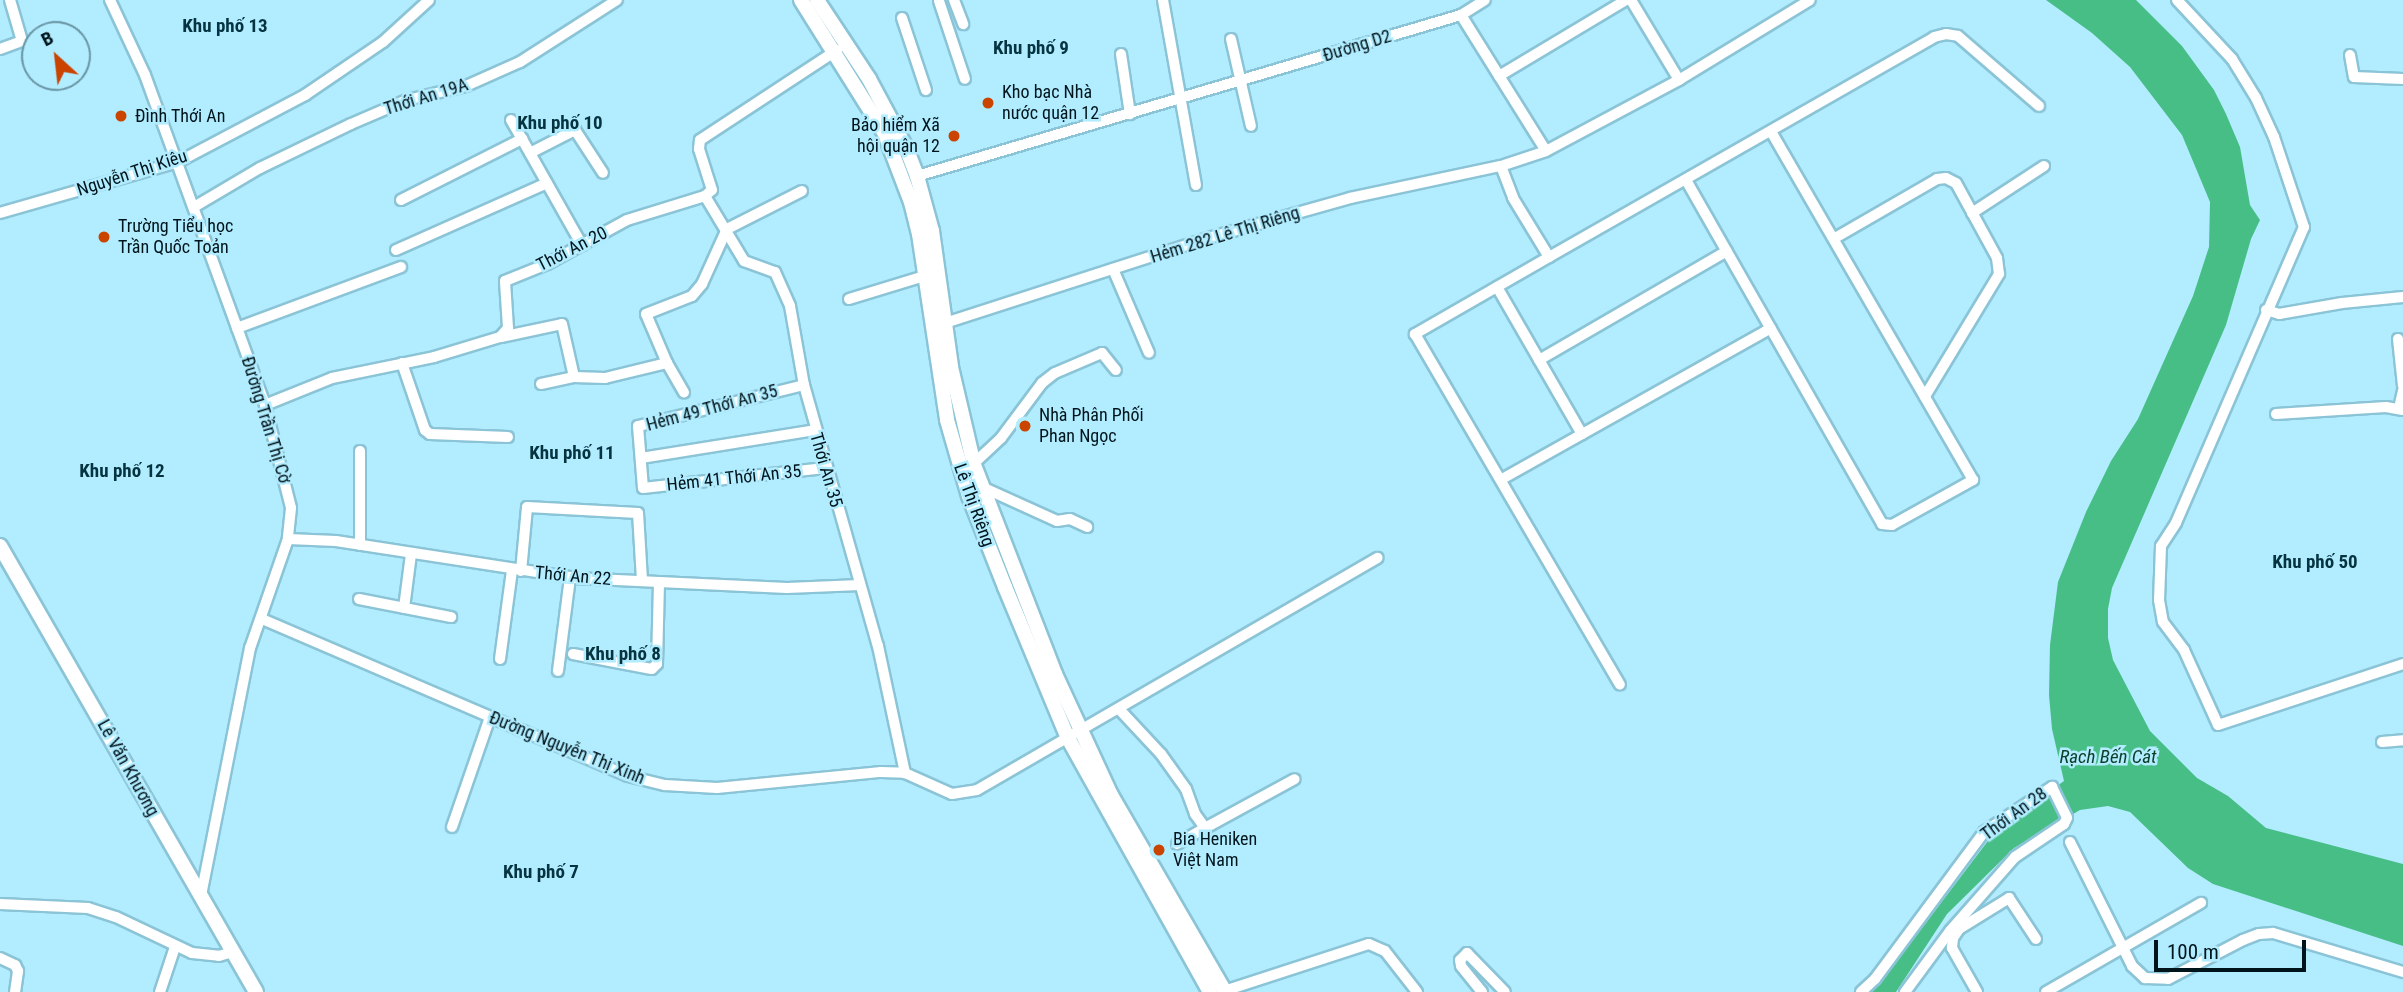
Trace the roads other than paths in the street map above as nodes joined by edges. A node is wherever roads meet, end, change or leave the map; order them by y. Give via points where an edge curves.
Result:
1 (10, 0) edge
2 (110, 0) edge
3 (429, 0) edge
4 (617, 0) edge
5 (801, 0) edge
6 (817, 0) edge
7 (954, 0) edge
8 (1163, 0) edge
9 (1485, 0) edge
10 (1629, 0) edge
11 (1810, 0) edge
12 (2177, 0) edge
13 (939, 1) edge
14 (1461, 15) junction
15 (902, 18) dead end
16 (962, 24) dead end
17 (1231, 39) dead end
18 (840, 47) junction
19 (0, 49) edge
20 (1121, 54) dead end
21 (2350, 55) dead end
22 (1499, 76) junction
23 (965, 79) dead end
24 (2403, 79) edge
25 (1679, 80) junction
26 (1241, 81) junction
27 (926, 90) dead end
28 (1182, 98) junction
29 (2039, 106) dead end
30 (1130, 114) junction
31 (511, 120) dead end
32 (1251, 126) dead end
33 (1771, 131) junction
34 (522, 139) junction
35 (1546, 151) junction
36 (530, 153) junction
37 (178, 162) junction
38 (1505, 164) junction
39 (2043, 166) dead end
40 (603, 173) dead end
41 (917, 176) junction
42 (1686, 180) junction
43 (547, 183) junction
44 (1196, 185) dead end
45 (802, 191) dead end
46 (705, 196) junction
47 (401, 200) dead end
48 (194, 207) junction
49 (1972, 212) junction
50 (0, 213) edge
51 (727, 229) junction
52 (1835, 238) junction
53 (582, 245) junction
54 (396, 250) dead end
55 (1727, 251) junction
56 (1549, 257) junction
57 (401, 267) dead end
58 (1113, 269) junction
59 (924, 276) junction
60 (1497, 288) junction
61 (2403, 297) edge
62 (849, 299) dead end
63 (2266, 310) junction
64 (945, 323) junction
65 (237, 328) junction
66 (1771, 328) junction
67 (500, 337) junction
68 (2398, 339) dead end
69 (1149, 353) dead end
70 (1539, 360) junction
71 (402, 362) junction
72 (667, 363) junction
73 (1116, 370) dead end
74 (574, 377) junction
75 (541, 384) dead end
76 (804, 385) junction
77 (2403, 388) edge
78 (684, 393) dead end
79 (1925, 396) junction
80 (265, 405) junction
81 (2401, 409) edge
82 (2276, 414) dead end
83 (815, 430) junction
84 (1581, 434) junction
85 (508, 437) dead end
86 (360, 451) dead end
87 (641, 458) junction
88 (825, 468) junction
89 (968, 468) junction
90 (1502, 480) junction
91 (982, 487) junction
92 (643, 488) joint
93 (1087, 527) dead end
94 (288, 539) junction
95 (360, 545) junction
96 (0, 546) edge
97 (411, 554) junction
98 (1378, 558) dead end
99 (517, 571) junction
100 (570, 577) junction
101 (642, 581) junction
102 (659, 582) junction
103 (860, 585) junction
104 (359, 599) dead end
105 (404, 608) junction
106 (451, 617) dead end
107 (262, 619) junction
108 (573, 654) dead end
109 (500, 659) dead end
110 (2403, 664) edge
111 (558, 671) dead end
112 (1620, 685) dead end
113 (1119, 709) junction
114 (490, 717) junction
115 (1074, 735) junction
116 (2403, 740) edge
117 (2382, 742) dead end
118 (905, 774) junction
119 (1295, 779) dead end
120 (452, 827) dead end
121 (1205, 828) junction
122 (2070, 842) dead end
123 (1177, 844) dead end
124 (201, 895) junction
125 (2201, 902) dead end
126 (0, 904) edge
127 (2036, 939) dead end
128 (175, 947) junction
129 (2122, 948) junction
130 (232, 952) junction
131 (0, 958) edge
132 (2403, 972) edge
133 (2161, 981) junction
134 (2058, 989) edge
135 (15, 992) edge
136 (160, 992) edge
137 (256, 992) edge
138 (1219, 992) edge
139 (1417, 992) edge
140 (1482, 992) edge
141 (1505, 992) edge
142 (1861, 992) edge
143 (1905, 992) edge
144 (1977, 992) edge
145 (2046, 992) edge
146 (2154, 992) edge

1 - 19 street via 22,41
2 - 37 street, Đường Trần Thị Cờ
3 - 37 street, Nguyễn Thị Kiêu via 383,42 305,95
4 - 48 street, Thới An 19A via 520,62 467,86 407,100 351,124 260,168
5 - 18 street, Lê Thị Riêng
6 - 18 street, Lê Thị Riêng
7 - 16 street
8 - 28 street
9 - 14 street, Đường D2
10 - 22 street
10 - 25 street
11 - 25 street, Hẻm 282 Lê Thị Riêng
12 - 63 street via 2243,76 2274,137 2301,212 2304,227 2299,243
13 - 23 street
14 - 22 street
14 - 26 street, Đường D2
15 - 27 street
17 - 26 street
18 - 41 street, Lê Thị Riêng via 894,124
18 - 46 street via 700,140 712,191
18 - 59 street, Lê Thị Riêng via 898,166 919,234
20 - 30 street
21 - 24 street via 2354,77
22 - 35 street
25 - 35 street, Hẻm 282 Lê Thị Riêng
26 - 28 street, Đường D2
26 - 32 street
28 - 30 street, Đường D2
28 - 44 street
29 - 33 street via 1958,36 1946,34 1915,46
30 - 41 street, Đường D2
31 - 34 street
33 - 42 street
33 - 52 street
34 - 36 street
34 - 47 street
35 - 38 street, Hẻm 282 Lê Thị Riêng
36 - 40 street via 575,130
36 - 43 street
37 - 48 street, Đường Trần Thị Cờ
37 - 50 street, Nguyễn Thị Kiêu
38 - 56 street via 1513,198
38 - 58 street, Hẻm 282 Lê Thị Riêng via 1350,198
39 - 49 street
41 - 64 street, Lê Thị Riêng via 932,232
42 - 55 street
42 - 56 street
43 - 53 street
43 - 54 street
45 - 51 street
46 - 51 street, Thới An 35
46 - 53 street, Thới An 20 via 627,220
48 - 65 street, Đường Trần Thị Cờ
49 - 52 street via 1956,183 1937,179
49 - 79 street via 1997,258 1999,274
51 - 72 street via 692,296 646,314
51 - 76 street, Thới An 35 via 744,261 775,272 790,306
52 - 79 street
53 - 67 street, Thới An 20 via 505,281 508,328
55 - 66 street
55 - 70 street
56 - 60 street
57 - 65 street
58 - 64 street, Hẻm 282 Lê Thị Riêng
58 - 69 street
59 - 62 street
59 - 89 street, Lê Thị Riêng via 947,420
60 - 70 street
60 - 90 street via 1415,334
61 - 63 street via 2278,314
63 - 110 street via 2176,523 2161,546 2158,570 2163,622 2184,650 2218,725
64 - 89 street, Lê Thị Riêng
65 - 80 street, Đường Trần Thị Cờ
66 - 79 street via 1887,527 1973,480
66 - 84 street
67 - 71 street
67 - 74 street via 562,324
68 - 77 street
70 - 84 street
71 - 80 street via 332,378
71 - 85 street via 430,434
72 - 74 street via 604,378
72 - 78 street
73 - 89 street via 1102,353 1055,373 1042,383 1001,438
74 - 75 street
76 - 83 street, Thới An 35
76 - 87 street, Hẻm 49 Thới An 35 via 638,426
77 - 81 street
80 - 94 street, Đường Trần Thị Cờ via 291,508
81 - 82 street
83 - 87 street
83 - 88 street, Thới An 35
84 - 90 street
86 - 95 street
87 - 92 street, Hẻm 49 Thới An 35
88 - 92 street, Hẻm 41 Thới An 35
88 - 103 street, Thới An 35
89 - 91 street, Lê Thị Riêng
89 - 115 street, Lê Thị Riêng
90 - 112 street
91 - 93 street via 1057,520 1070,519
91 - 115 street, Lê Thị Riêng
94 - 95 street, Thới An 22
94 - 107 street, Đường Trần Thị Cờ
95 - 97 street, Thới An 22
96 - 124 street, Lê Văn Khương
97 - 99 street, Thới An 22
97 - 105 street
98 - 113 street, Đường Nguyễn Thị Xinh
99 - 100 street, Thới An 22
99 - 101 street via 527,507 638,513
99 - 109 street
100 - 101 street, Thới An 22
100 - 111 street
101 - 102 street, Thới An 22
102 - 103 street, Thới An 22
102 - 108 street via 657,664 652,669
103 - 118 street, Thới An 35
104 - 105 street
105 - 106 street
107 - 114 street, Đường Nguyễn Thị Xinh
107 - 124 street, Đường Trần Thị Cờ via 250,648
113 - 115 street, Đường Nguyễn Thị Xinh
113 - 121 street via 1161,754
114 - 118 street, Đường Nguyễn Thị Xinh via 628,776 665,785 717,788 881,772
114 - 120 street
115 - 118 street, Đường Nguyễn Thị Xinh via 977,790 952,794
115 - 138 street, Lê Thị Riêng
116 - 117 street
119 - 121 street
121 - 123 street
122 - 129 street
124 - 130 street, Lê Văn Khương
125 - 129 street
126 - 128 street via 88,908
127 - 144 street via 2010,898 1959,929 1952,948
128 - 130 street via 209,956
128 - 136 street
129 - 133 street via 2137,973
129 - 134 street
130 - 137 street, Lê Văn Khương
131 - 135 street via 18,971
132 - 133 street via 2291,937 2259,934
133 - 146 street
134 - 145 street
138 - 139 street via 1369,944 1385,951
140 - 141 street via 1461,966 1467,953
142 - 143 street, Thới An 28 via 1984,832 2052,787 2067,818 2064,824 2015,857 1950,931

